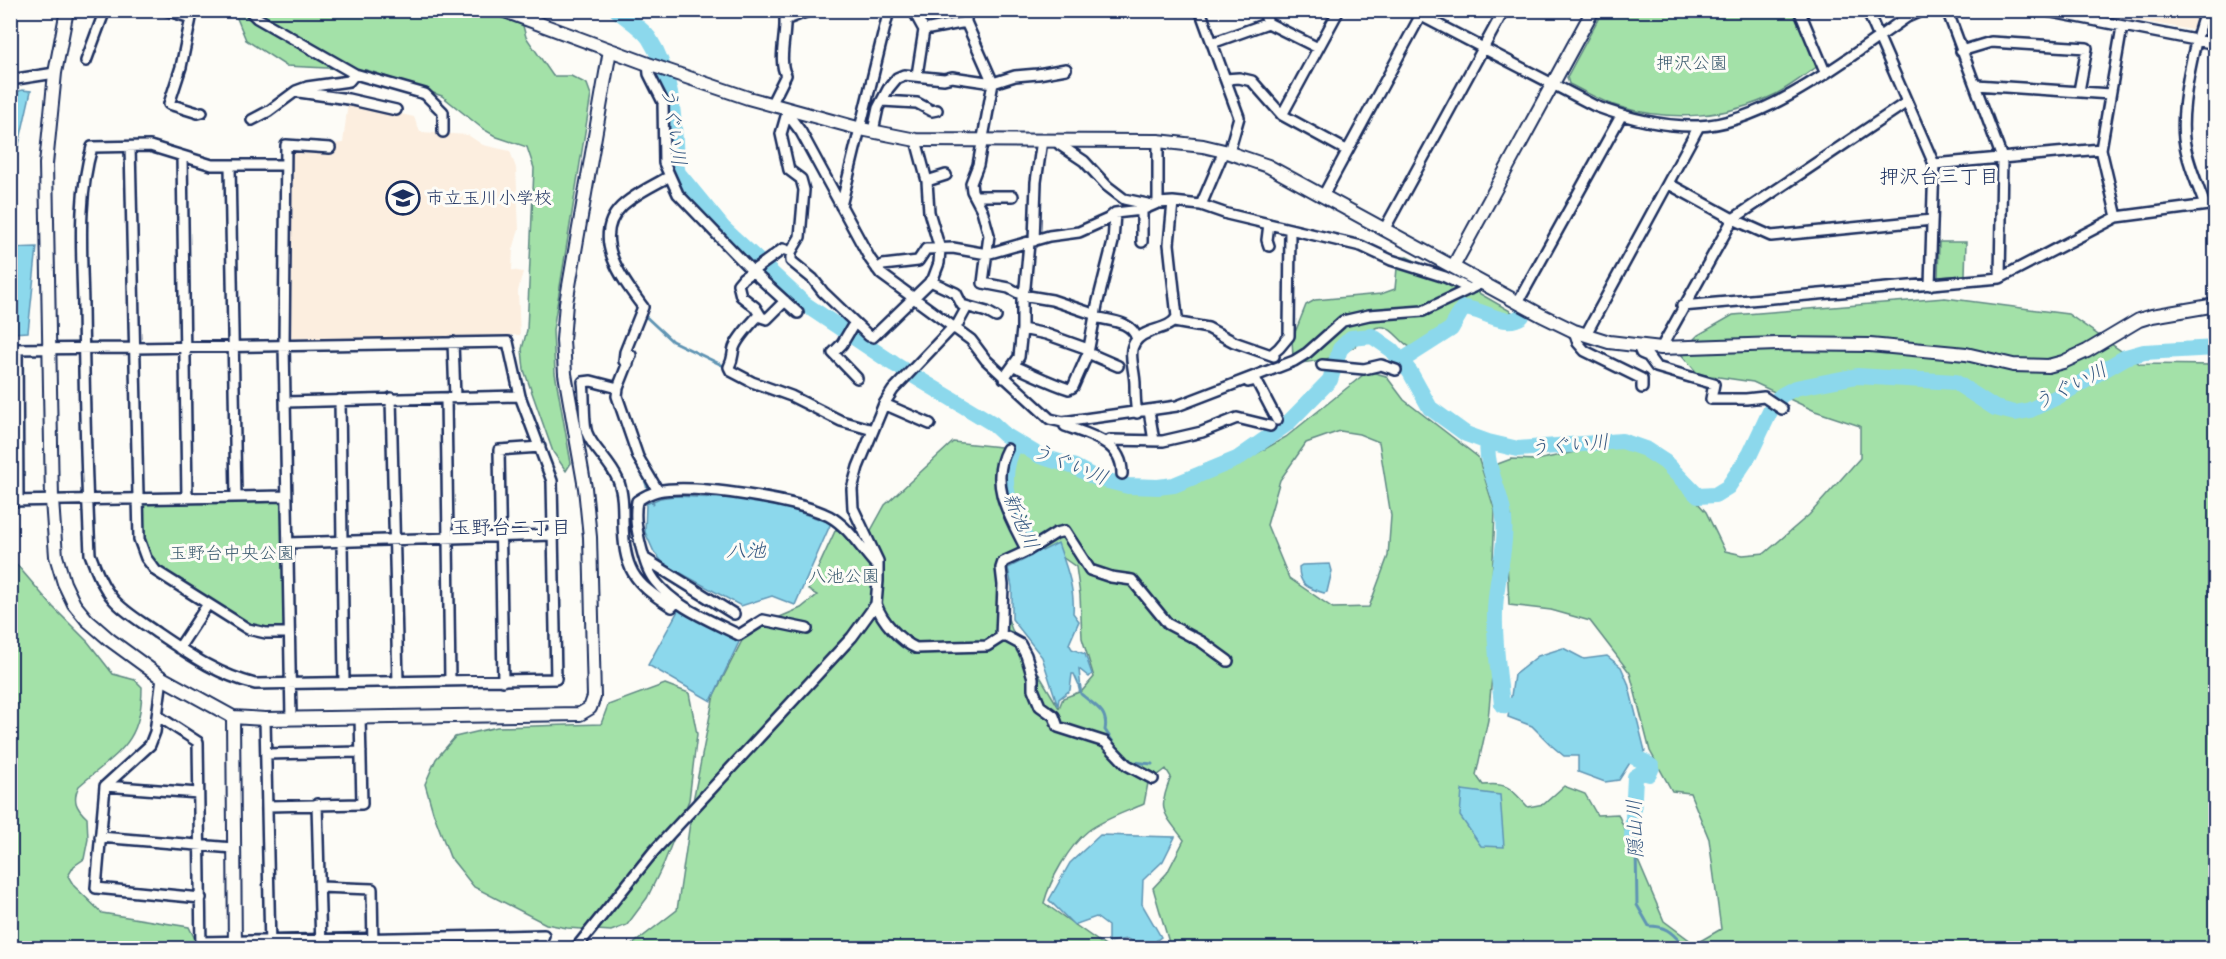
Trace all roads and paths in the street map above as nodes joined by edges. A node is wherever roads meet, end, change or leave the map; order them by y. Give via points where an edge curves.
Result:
1 (67, 10) edge
2 (105, 10) edge
3 (166, 10) edge
4 (249, 10) edge
5 (502, 10) edge
6 (811, 10) edge
7 (889, 10) edge
8 (913, 10) edge
9 (966, 10) edge
10 (1200, 10) edge
11 (1263, 10) edge
12 (1339, 10) edge
13 (1410, 10) edge
14 (1504, 10) edge
15 (1593, 10) edge
16 (1799, 10) edge
17 (1867, 10) edge
18 (1923, 10) edge
19 (1947, 10) edge
20 (2041, 10) edge
21 (2206, 10) edge
22 (1422, 13) edge
23 (966, 22) junction
24 (1268, 22) junction
25 (2122, 27) junction
26 (924, 30) junction
27 (1878, 37) junction
28 (2196, 39) junction
29 (1212, 43) junction
30 (2216, 44) edge
31 (1318, 48) junction
32 (1484, 48) junction
33 (610, 50) junction
34 (1961, 51) junction
35 (86, 61) dead end
36 (648, 64) junction
37 (1066, 69) dead end
38 (1825, 72) junction
39 (55, 73) junction
40 (355, 74) junction
41 (917, 75) junction
42 (1225, 79) junction
43 (10, 81) edge
44 (993, 83) junction
45 (1552, 85) junction
46 (1976, 85) junction
47 (296, 91) junction
48 (2079, 91) junction
49 (2110, 94) junction
50 (882, 101) junction
51 (1907, 102) junction
52 (771, 105) junction
53 (396, 110) dead end
54 (937, 110) dead end
55 (786, 111) junction
56 (202, 112) dead end
57 (1282, 115) junction
58 (1621, 116) junction
59 (252, 120) dead end
60 (1699, 126) junction
61 (867, 130) junction
62 (443, 132) dead end
63 (916, 140) junction
64 (981, 140) junction
65 (1042, 140) junction
66 (1057, 141) junction
67 (1158, 141) junction
68 (130, 147) junction
69 (330, 147) dead end
70 (2101, 149) junction
71 (1346, 150) junction
72 (1227, 152) junction
73 (182, 156) junction
74 (2002, 158) junction
75 (1934, 164) junction
76 (285, 165) junction
77 (230, 166) junction
78 (946, 175) dead end
79 (669, 177) junction
80 (927, 181) junction
81 (1669, 184) junction
82 (1323, 195) junction
83 (975, 196) junction
84 (1013, 196) dead end
85 (1173, 202) junction
86 (1155, 204) junction
87 (2216, 204) edge
88 (1201, 205) junction
89 (841, 206) junction
90 (2205, 206) junction
91 (1142, 210) junction
92 (1115, 213) junction
93 (2117, 217) junction
94 (1733, 219) junction
95 (1932, 220) junction
96 (1269, 224) junction
97 (1290, 229) junction
98 (1384, 230) junction
99 (1032, 242) junction
100 (1142, 242) dead end
101 (1269, 246) dead end
102 (940, 249) junction
103 (791, 252) junction
104 (987, 254) junction
105 (1453, 267) junction
106 (877, 269) junction
107 (753, 272) junction
108 (2000, 278) junction
109 (930, 282) junction
110 (1482, 283) junction
111 (1930, 285) junction
112 (1470, 289) junction
113 (1022, 295) junction
114 (913, 298) junction
115 (785, 301) junction
116 (1518, 302) junction
117 (2216, 305) edge
118 (1682, 306) junction
119 (967, 307) junction
120 (798, 313) dead end
121 (758, 316) junction
122 (996, 316) dead end
123 (1096, 316) junction
124 (1174, 322) junction
125 (852, 327) dead end
126 (954, 328) junction
127 (1022, 329) junction
128 (1580, 333) junction
129 (1137, 339) junction
130 (453, 342) junction
131 (284, 345) junction
132 (234, 346) junction
133 (1638, 346) junction
134 (184, 347) junction
135 (134, 348) junction
136 (1661, 348) junction
137 (14, 349) edge
138 (50, 349) junction
139 (83, 349) junction
140 (1088, 351) junction
141 (1272, 354) junction
142 (1282, 364) junction
143 (1322, 364) dead end
144 (1014, 366) junction
145 (1118, 366) dead end
146 (1396, 370) dead end
147 (857, 378) dead end
148 (1004, 378) junction
149 (1245, 380) junction
150 (618, 388) junction
151 (1642, 388) dead end
152 (520, 396) junction
153 (391, 398) junction
154 (450, 398) junction
155 (340, 400) junction
156 (286, 402) junction
157 (884, 404) junction
158 (1782, 409) dead end
159 (1149, 411) junction
160 (1137, 412) junction
161 (1063, 422) junction
162 (930, 424) dead end
163 (873, 430) junction
164 (581, 434) junction
165 (1154, 441) junction
166 (1107, 442) junction
167 (540, 447) junction
168 (1007, 449) dead end
169 (1122, 474) dead end
170 (658, 491) junction
171 (286, 496) junction
172 (236, 497) junction
173 (187, 498) junction
174 (87, 499) junction
175 (136, 499) junction
176 (14, 500) edge
177 (52, 500) junction
178 (554, 536) junction
179 (501, 537) junction
180 (447, 538) junction
181 (395, 540) junction
182 (342, 541) junction
183 (288, 543) junction
184 (1027, 551) junction
185 (644, 558) junction
186 (878, 567) junction
187 (676, 602) junction
188 (208, 604) junction
189 (876, 604) junction
190 (734, 614) dead end
191 (807, 629) dead end
192 (290, 633) junction
193 (1001, 637) junction
194 (179, 648) junction
195 (1228, 661) dead end
196 (162, 678) junction
197 (450, 681) junction
198 (503, 681) junction
199 (344, 682) junction
200 (398, 682) junction
201 (291, 685) junction
202 (158, 716) junction
203 (232, 717) junction
204 (360, 717) junction
205 (291, 718) junction
206 (265, 719) junction
207 (360, 752) junction
208 (266, 754) junction
209 (1153, 779) dead end
210 (105, 786) junction
211 (198, 793) junction
212 (317, 804) junction
213 (268, 806) junction
214 (100, 837) junction
215 (199, 846) junction
216 (233, 848) junction
217 (320, 887) junction
218 (201, 898) junction
219 (475, 937) junction
220 (424, 938) junction
221 (373, 943) edge
222 (270, 944) edge
223 (321, 944) edge
224 (201, 945) edge
225 (235, 945) edge
226 (424, 948) edge
227 (475, 948) edge
228 (538, 948) edge
229 (576, 948) edge

1 - 39 street
2 - 35 street
3 - 56 street via 191,18 169,104
4 - 40 street
5 - 33 street
6 - 52 street via 785,20 782,69 786,75
7 - 61 street
8 - 26 street
9 - 23 street
10 - 29 street
11 - 24 street
12 - 31 street
13 - 22 street
14 - 32 street
15 - 45 street
16 - 38 street
17 - 27 street
18 - 27 street
19 - 34 street
20 - 25 street
21 - 28 street
22 - 32 street
22 - 71 street
23 - 26 street
23 - 44 street
24 - 29 street
24 - 31 street
25 - 28 street
25 - 49 street
26 - 41 street
27 - 38 street
27 - 51 street
28 - 30 street
28 - 90 street via 2188,78 2184,138
29 - 42 street
31 - 57 street
32 - 45 street
32 - 98 street
33 - 36 street
33 - 164 street via 563,340 565,374
34 - 46 street
34 - 48 street via 1991,42 2087,48
36 - 52 street
36 - 79 street via 663,102 664,163
37 - 44 street
38 - 60 street via 1762,109
39 - 43 street
39 - 138 street via 46,164
40 - 47 street via 349,81
40 - 62 street via 425,94 443,112
41 - 44 street
41 - 50 street via 897,78
42 - 57 street via 1252,81
42 - 72 street via 1239,117
44 - 64 street
45 - 58 street
45 - 105 street
46 - 48 street
46 - 74 street
47 - 53 street
47 - 59 street
48 - 49 street
49 - 70 street
50 - 54 street via 917,103
50 - 61 street
51 - 75 street
51 - 94 street
52 - 55 street
55 - 61 street
55 - 89 street
55 - 103 street via 782,134 789,170 801,179 804,190 800,237
57 - 71 street
58 - 60 street
58 - 116 street
60 - 81 street
61 - 63 street
61 - 89 street
63 - 64 street
63 - 80 street
64 - 65 street
64 - 83 street via 971,183
65 - 66 street
65 - 99 street
66 - 67 street
66 - 86 street via 1124,200
67 - 72 street
67 - 86 street
68 - 73 street via 156,147
68 - 135 street
68 - 139 street via 92,147 86,169 81,204
69 - 76 street via 286,145
70 - 74 street
70 - 93 street
71 - 82 street
72 - 82 street via 1268,166
72 - 88 street
73 - 77 street
73 - 134 street
74 - 75 street
74 - 108 street
75 - 95 street
76 - 77 street
76 - 131 street
77 - 132 street
78 - 80 street
79 - 107 street via 689,207
79 - 150 street via 622,206 609,224 608,239 615,265 643,307 625,352 624,361 629,359
80 - 102 street via 929,212
81 - 94 street
81 - 128 street
82 - 98 street
83 - 84 street
83 - 104 street via 989,235
85 - 86 street
85 - 88 street
85 - 124 street via 1169,244 1177,312
86 - 91 street
87 - 90 street
88 - 96 street
89 - 106 street
90 - 93 street
91 - 92 street
91 - 100 street
92 - 99 street via 1079,232
92 - 123 street via 1113,242
93 - 108 street
94 - 95 street via 1771,236
94 - 118 street
95 - 111 street
96 - 97 street
96 - 101 street
97 - 112 street via 1361,246
97 - 141 street via 1289,336
98 - 105 street
99 - 104 street
99 - 113 street
102 - 104 street
102 - 106 street via 926,249 918,261
102 - 109 street via 939,263
103 - 107 street via 783,249
103 - 114 street via 794,265 871,336 890,323
104 - 113 street via 983,283 1010,288
105 - 110 street
106 - 114 street
107 - 115 street
107 - 121 street via 738,284 741,296 756,307
108 - 111 street
109 - 114 street
109 - 119 street via 956,293
110 - 112 street
110 - 116 street
111 - 118 street
112 - 142 street via 1423,310 1343,321 1307,353
113 - 123 street via 1052,300
113 - 127 street
114 - 126 street
115 - 120 street
115 - 121 street via 767,319
116 - 128 street
117 - 136 street via 2139,320 2086,351 2048,366 2013,365 1965,354 1870,345
118 - 136 street
119 - 122 street
119 - 126 street
121 - 163 street via 734,349 731,371 841,421
123 - 129 street via 1124,323
123 - 140 street
124 - 129 street
124 - 141 street via 1208,328 1234,342
125 - 147 street via 833,353
126 - 148 street via 971,340
126 - 157 street
127 - 140 street
127 - 144 street
128 - 133 street
128 - 151 street via 1578,343 1585,351 1642,379
129 - 160 street via 1130,354
130 - 131 street
130 - 152 street via 508,342
130 - 154 street
131 - 132 street
131 - 156 street
132 - 134 street
132 - 172 street
133 - 136 street
133 - 158 street via 1656,367 1714,384 1711,399 1764,397
134 - 135 street
134 - 173 street
135 - 139 street
135 - 175 street
137 - 138 street
137 - 176 street
138 - 139 street
138 - 177 street
139 - 174 street
140 - 144 street via 1069,389
140 - 145 street
141 - 142 street
142 - 149 street
143 - 146 street via 1364,369 1381,365
144 - 148 street
148 - 161 street via 1050,419
149 - 159 street via 1195,400
149 - 165 street via 1256,380 1274,423 1237,418 1202,432
150 - 164 street via 583,382
150 - 170 street via 617,396 638,457
152 - 154 street
152 - 167 street
153 - 154 street
153 - 155 street
153 - 181 street
154 - 180 street
155 - 156 street
155 - 182 street
156 - 171 street
157 - 162 street
157 - 163 street
159 - 160 street
159 - 165 street
160 - 161 street
161 - 166 street
163 - 186 street via 852,489 853,508
164 - 187 street via 608,462 618,481 626,556 634,576 646,591 672,607
164 - 204 street via 590,537 594,697 590,708 580,714
165 - 166 street
166 - 169 street via 1119,453
167 - 178 street via 552,481
167 - 179 street via 499,450
168 - 184 street via 999,486
170 - 185 street via 637,501 637,532
170 - 186 street via 687,489 765,497 814,510 848,531
171 - 172 street
171 - 183 street
172 - 173 street
173 - 175 street
174 - 175 street
174 - 177 street
174 - 194 street via 90,554 100,579 123,610
175 - 188 street via 139,539 146,558 156,571
176 - 177 street
177 - 196 street via 56,556 74,604 110,640
178 - 179 street
178 - 198 street via 556,680
179 - 180 street
179 - 198 street
180 - 181 street
180 - 197 street
181 - 182 street
181 - 200 street
182 - 183 street
182 - 199 street
183 - 192 street
184 - 193 street via 1003,562 1001,568
184 - 195 street via 1065,531 1090,570 1132,580 1168,624
185 - 187 street via 654,580
185 - 190 street
186 - 189 street
187 - 191 street via 739,635 763,620
188 - 192 street via 248,629
188 - 194 street
189 - 193 street via 906,644 916,648 987,646
189 - 229 street via 852,637 654,850
192 - 201 street
193 - 209 street via 1020,644 1040,706 1054,716 1058,727 1105,742 1127,765
194 - 201 street via 207,667 235,679
196 - 202 street
196 - 203 street
197 - 198 street
197 - 200 street
199 - 200 street
199 - 201 street
201 - 205 street
202 - 210 street via 150,745
202 - 211 street via 198,742
203 - 206 street
203 - 216 street
204 - 205 street
204 - 207 street
205 - 206 street
206 - 208 street
207 - 208 street
207 - 212 street via 362,804
208 - 213 street
210 - 211 street
210 - 214 street
211 - 215 street
212 - 213 street
212 - 217 street
213 - 222 street
214 - 215 street
214 - 218 street via 96,888
215 - 216 street
215 - 218 street
216 - 225 street
217 - 221 street via 372,889
217 - 223 street
218 - 224 street
219 - 220 street
219 - 227 street
219 - 228 street via 544,935
220 - 221 street
220 - 226 street
221 - 223 street
222 - 223 street
222 - 225 street
224 - 225 street

